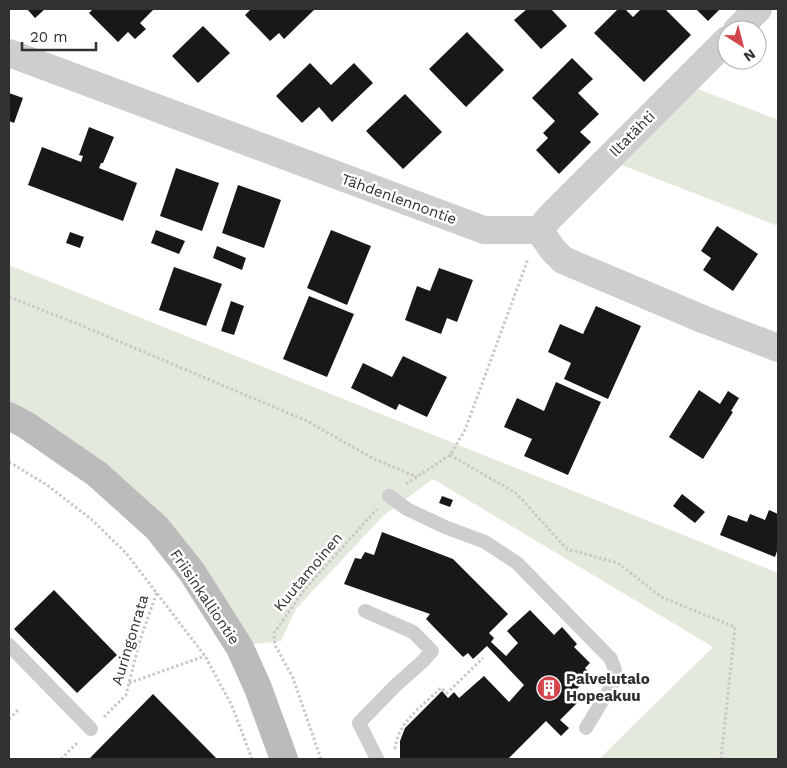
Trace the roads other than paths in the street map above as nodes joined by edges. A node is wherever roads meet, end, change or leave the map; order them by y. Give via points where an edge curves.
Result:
1 (758, 9) edge
2 (746, 20) edge
3 (717, 50) edge
4 (9, 53) edge
5 (539, 230) junction
6 (778, 348) edge
7 (9, 416) edge
8 (389, 496) road end
9 (365, 610) dead end
10 (9, 645) edge
11 (586, 728) dead end
12 (91, 729) road end
13 (284, 759) edge
14 (377, 759) edge

1 - 2 street
3 - 5 street, Iltatähti
4 - 5 street, Tähdenlennontie via 484,230
5 - 6 street via 563,260
7 - 13 main road, Friisinkalliontie via 97,474 157,528 192,572 240,648
8 - 11 lane via 407,509 485,542 517,563 611,659 615,680
9 - 14 lane via 412,632 432,651 359,723
10 - 12 lane

